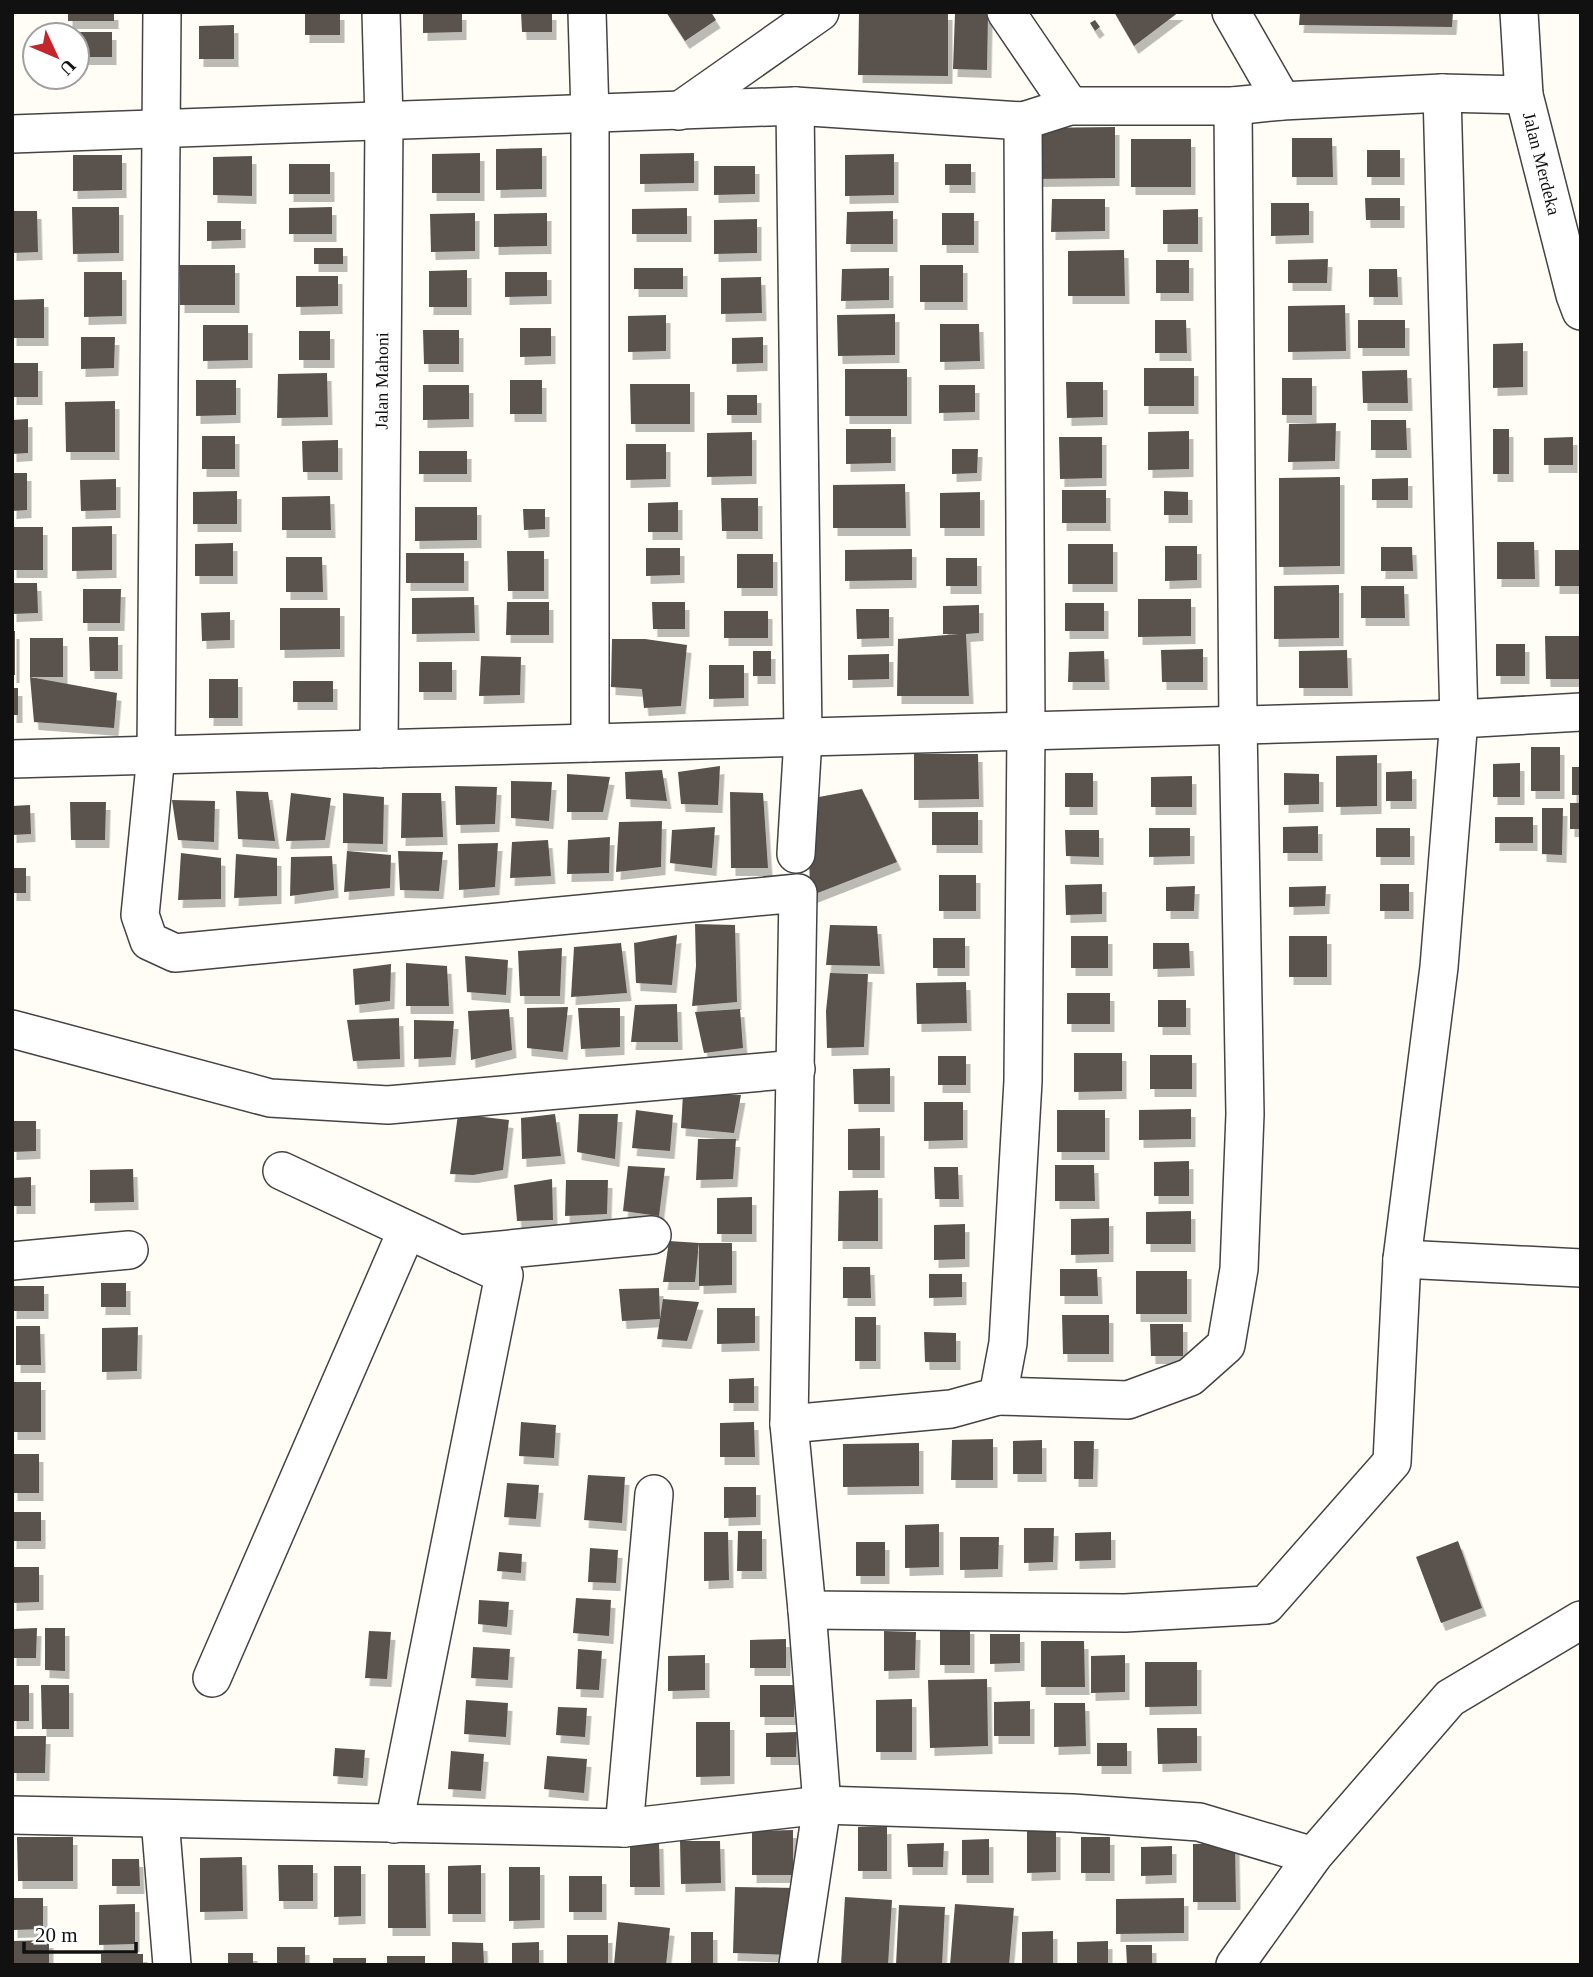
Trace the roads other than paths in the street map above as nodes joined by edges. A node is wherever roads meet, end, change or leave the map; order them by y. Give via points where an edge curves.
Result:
1 (162, 12) edge
2 (381, 12) edge
3 (587, 12) edge
4 (820, 12) edge
5 (1006, 12) edge
6 (1231, 12) edge
7 (1525, 18) edge
8 (1442, 93) junction
9 (1524, 95) junction
10 (1282, 101) junction
11 (796, 106) junction
12 (1070, 106) junction
13 (1233, 106) junction
14 (679, 111) junction
15 (590, 114) junction
16 (384, 121) junction
17 (1023, 121) junction
18 (163, 129) junction
19 (12, 134) edge
20 (1581, 311) edge
21 (1581, 712) edge
22 (1459, 719) junction
23 (1238, 725) junction
24 (1026, 731) junction
25 (803, 738) junction
26 (590, 743) junction
27 (379, 749) junction
28 (156, 755) junction
29 (12, 760) edge
30 (796, 854) dead end
31 (12, 1029) edge
32 (796, 1069) junction
33 (282, 1171) dead end
34 (407, 1230) junction
35 (652, 1235) dead end
36 (130, 1250) dead end
37 (459, 1254) junction
38 (1402, 1259) junction
39 (12, 1261) edge
40 (1581, 1268) edge
41 (998, 1396) junction
42 (789, 1424) junction
43 (654, 1494) dead end
44 (807, 1610) junction
45 (1581, 1620) edge
46 (212, 1678) dead end
47 (822, 1805) junction
48 (12, 1815) edge
49 (160, 1819) junction
50 (394, 1824) junction
51 (624, 1828) junction
52 (1313, 1856) junction
53 (172, 1965) edge
54 (799, 1965) edge
55 (1235, 1965) edge

1 - 18 street
2 - 16 street, Jalan Mahoni
3 - 15 street
4 - 14 street
5 - 12 street
6 - 10 street
7 - 9 street, Jalan Merdeka
8 - 9 street
8 - 10 street
8 - 22 street
9 - 20 street, Jalan Merdeka
10 - 13 street
11 - 14 street
11 - 17 street
11 - 25 street
12 - 13 street
12 - 17 street
13 - 23 street
14 - 15 street
15 - 16 street
15 - 26 street
16 - 18 street
16 - 27 street, Jalan Mahoni
17 - 24 street
18 - 19 street
18 - 28 street
21 - 22 street
22 - 23 street
22 - 38 street via 1439,967
23 - 24 street
23 - 41 street via 1245,1114 1239,1269 1226,1345 1191,1377 1128,1400
24 - 25 street
24 - 41 street via 1023,1081 1008,1343
25 - 26 street
25 - 30 street
26 - 27 street
27 - 28 street
28 - 29 street
28 - 32 street via 140,915 149,941 175,953 798,894
31 - 32 street via 270,1098 387,1105
32 - 42 street
33 - 34 street
34 - 37 street
34 - 46 street
35 - 37 street
36 - 39 street
37 - 50 street via 504,1275
38 - 40 street
38 - 44 street via 1392,1462 1266,1605 1125,1613
41 - 42 street via 951,1409
42 - 44 street
43 - 51 street
44 - 47 street
45 - 52 street via 1450,1698
47 - 51 street
47 - 52 street via 1199,1822
47 - 54 street
48 - 49 street
49 - 50 street
49 - 53 street
50 - 51 street
52 - 55 street

